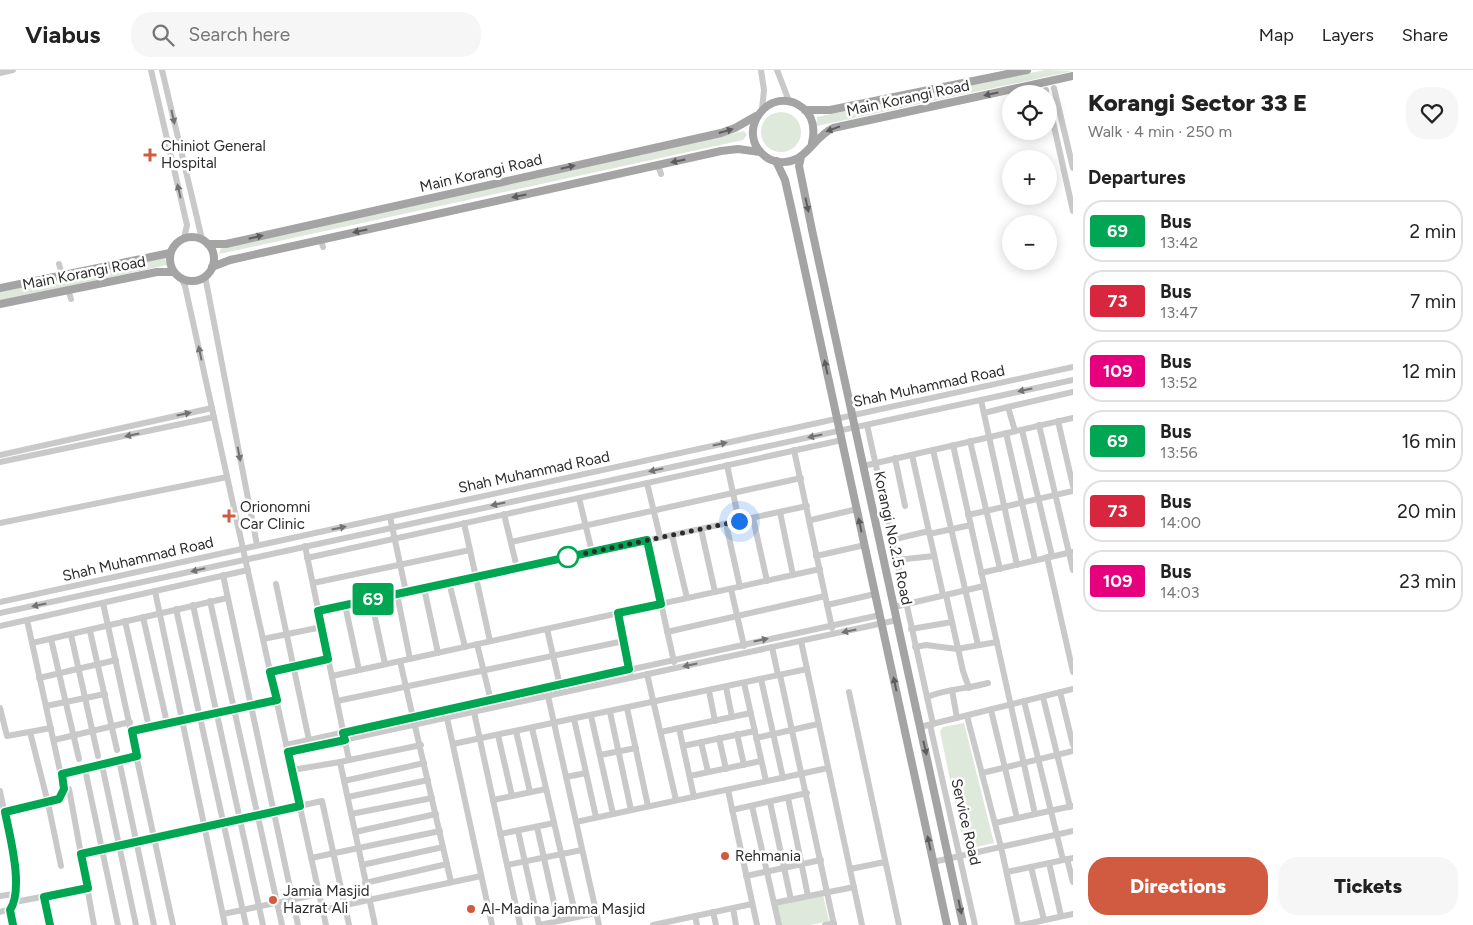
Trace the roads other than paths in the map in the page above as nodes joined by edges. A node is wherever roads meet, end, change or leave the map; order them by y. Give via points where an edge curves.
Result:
1 (13, 70) edge
2 (152, 70) edge
3 (162, 70) edge
4 (761, 70) edge
5 (777, 70) edge
6 (1027, 70) edge
7 (0, 73) edge
8 (1073, 76) edge
9 (906, 85) dead end
10 (908, 95) junction
11 (789, 101) junction
12 (1057, 101) edge
13 (762, 109) junction
14 (805, 110) junction
15 (756, 116) junction
16 (1057, 140) edge
17 (812, 143) junction
18 (760, 152) junction
19 (801, 157) junction
20 (776, 161) junction
21 (658, 165) junction
22 (1073, 168) edge
23 (661, 174) dead end
24 (1073, 211) edge
25 (184, 238) junction
26 (205, 242) junction
27 (170, 253) junction
28 (59, 264) dead end
29 (212, 267) junction
30 (173, 272) junction
31 (62, 274) junction
32 (205, 276) junction
33 (181, 278) junction
34 (0, 288) edge
35 (68, 289) junction
36 (71, 299) dead end
37 (0, 304) edge
38 (1073, 367) edge
39 (1073, 380) edge
40 (1073, 392) edge
41 (981, 400) junction
42 (1008, 407) junction
43 (212, 408) junction
44 (984, 413) junction
45 (853, 416) junction
46 (214, 418) junction
47 (837, 418) junction
48 (1073, 418) edge
49 (158, 419) junction
50 (1058, 421) junction
51 (867, 425) junction
52 (1040, 426) junction
53 (855, 427) junction
54 (160, 429) junction
55 (840, 430) junction
56 (1018, 430) junction
57 (1006, 433) junction
58 (990, 437) junction
59 (842, 440) junction
60 (970, 441) junction
61 (53, 443) junction
62 (953, 445) junction
63 (794, 450) junction
64 (933, 450) junction
65 (55, 451) junction
66 (0, 455) edge
67 (912, 455) junction
68 (895, 458) junction
69 (0, 462) edge
70 (874, 463) junction
71 (727, 465) junction
72 (863, 466) junction
73 (227, 477) junction
74 (567, 478) junction
75 (800, 478) junction
76 (647, 483) junction
77 (1073, 486) edge
78 (569, 489) junction
79 (1073, 492) edge
80 (733, 494) junction
81 (1056, 495) junction
82 (579, 498) junction
83 (1038, 499) junction
84 (1022, 503) junction
85 (807, 506) junction
86 (905, 506) dead end
87 (1005, 507) junction
88 (857, 509) junction
89 (654, 511) junction
90 (987, 511) junction
91 (780, 512) junction
92 (504, 514) junction
93 (968, 515) junction
94 (390, 517) junction
95 (753, 518) junction
96 (811, 520) junction
97 (739, 521) junction
98 (0, 523) edge
99 (464, 523) junction
100 (726, 524) junction
101 (970, 525) junction
102 (586, 526) junction
103 (392, 527) junction
104 (700, 529) junction
105 (951, 530) junction
106 (929, 533) junction
107 (672, 535) junction
108 (394, 538) junction
109 (660, 538) junction
110 (647, 540) junction
111 (891, 540) junction
112 (511, 542) junction
113 (257, 545) junction
114 (865, 545) junction
115 (305, 546) junction
116 (243, 548) junction
117 (470, 550) junction
118 (592, 552) junction
119 (1071, 552) edge
120 (816, 556) junction
121 (934, 556) junction
122 (1050, 557) junction
123 (307, 558) junction
124 (245, 559) junction
125 (896, 560) junction
126 (1035, 560) junction
127 (1017, 564) junction
128 (400, 565) junction
129 (517, 568) junction
130 (820, 569) junction
131 (1000, 569) junction
132 (248, 570) junction
133 (1073, 570) edge
134 (981, 573) junction
135 (793, 575) junction
136 (223, 576) junction
137 (476, 576) junction
138 (767, 581) junction
139 (449, 582) junction
140 (313, 583) junction
141 (276, 584) dead end
142 (984, 586) junction
143 (740, 587) junction
144 (424, 588) junction
145 (731, 589) junction
146 (965, 590) junction
147 (155, 591) junction
148 (406, 592) junction
149 (716, 592) junction
150 (397, 594) junction
151 (875, 594) junction
152 (944, 595) junction
153 (825, 596) junction
154 (227, 598) junction
155 (687, 598) junction
156 (371, 600) junction
157 (210, 601) junction
158 (0, 602) edge
159 (103, 603) junction
160 (661, 604) junction
161 (906, 604) junction
162 (193, 605) junction
163 (345, 605) junction
164 (827, 605) junction
165 (894, 607) junction
166 (176, 609) junction
167 (318, 611) junction
168 (0, 613) edge
169 (160, 613) junction
170 (618, 613) junction
171 (880, 615) junction
172 (737, 616) junction
173 (143, 617) junction
174 (27, 620) junction
175 (897, 620) junction
176 (125, 621) junction
177 (952, 622) junction
178 (882, 624) junction
179 (108, 625) junction
180 (831, 625) junction
181 (0, 626) edge
182 (322, 627) junction
183 (547, 629) junction
184 (911, 629) junction
185 (90, 631) junction
186 (667, 632) junction
187 (286, 634) junction
188 (833, 634) junction
189 (71, 635) junction
190 (51, 639) junction
191 (263, 639) junction
192 (490, 641) junction
193 (624, 641) junction
194 (801, 641) junction
195 (997, 642) junction
196 (32, 643) junction
197 (477, 644) junction
198 (743, 644) junction
199 (978, 645) junction
200 (465, 647) junction
201 (772, 647) junction
202 (915, 647) junction
203 (959, 649) junction
204 (438, 653) junction
205 (746, 653) junction
206 (553, 655) junction
207 (328, 659) junction
208 (410, 659) junction
209 (116, 660) junction
210 (673, 660) junction
211 (400, 661) junction
212 (98, 664) junction
213 (385, 664) junction
214 (293, 667) junction
215 (675, 668) junction
216 (1073, 668) edge
217 (78, 669) junction
218 (629, 669) junction
219 (807, 669) junction
220 (359, 670) junction
221 (484, 670) junction
222 (270, 672) junction
223 (59, 673) junction
224 (647, 674) junction
225 (779, 675) junction
226 (332, 676) junction
227 (39, 678) junction
228 (631, 678) junction
229 (761, 679) junction
230 (744, 683) junction
231 (988, 683) dead end
232 (559, 684) junction
233 (406, 687) junction
234 (726, 687) junction
235 (969, 688) junction
236 (1073, 689) edge
237 (952, 690) junction
238 (709, 691) junction
239 (849, 692) dead end
240 (1060, 692) junction
241 (561, 693) junction
242 (104, 694) junction
243 (548, 696) junction
244 (927, 697) junction
245 (1042, 697) junction
246 (85, 698) junction
247 (491, 699) junction
248 (277, 700) junction
249 (337, 701) junction
250 (1024, 701) junction
251 (66, 702) junction
252 (654, 702) junction
253 (1011, 705) junction
254 (46, 706) junction
255 (250, 706) junction
256 (0, 708) edge
257 (493, 708) junction
258 (627, 708) junction
259 (233, 709) junction
260 (991, 710) junction
261 (216, 712) junction
262 (474, 712) junction
263 (610, 712) junction
264 (751, 713) junction
265 (199, 716) junction
266 (413, 716) junction
267 (591, 716) junction
268 (967, 716) junction
269 (732, 717) junction
270 (447, 718) junction
271 (958, 718) junction
272 (182, 719) junction
273 (574, 719) junction
274 (715, 721) junction
275 (130, 722) junction
276 (167, 723) junction
277 (554, 723) junction
278 (416, 724) junction
279 (818, 724) junction
280 (932, 725) junction
281 (112, 726) junction
282 (149, 727) junction
283 (920, 727) junction
284 (51, 728) junction
285 (532, 728) junction
286 (679, 728) junction
287 (793, 730) junction
288 (93, 731) junction
289 (132, 731) junction
290 (516, 731) junction
291 (30, 732) junction
292 (661, 732) junction
293 (343, 733) junction
294 (737, 734) junction
295 (755, 734) junction
296 (773, 734) junction
297 (74, 735) junction
298 (498, 735) junction
299 (3, 737) edge
300 (719, 738) junction
301 (480, 739) junction
302 (54, 740) junction
303 (308, 740) junction
304 (345, 740) junction
305 (701, 742) junction
306 (286, 744) junction
307 (453, 744) junction
308 (421, 745) junction
309 (1073, 745) edge
310 (683, 746) junction
311 (636, 748) junction
312 (117, 750) dead end
313 (619, 751) junction
314 (1073, 751) edge
315 (288, 752) junction
316 (600, 755) junction
317 (1057, 755) junction
318 (98, 756) dead end
319 (137, 756) junction
320 (1039, 759) junction
321 (80, 760) dead end
322 (119, 760) junction
323 (350, 760) junction
324 (761, 761) junction
325 (340, 762) junction
326 (424, 763) junction
327 (1024, 763) junction
328 (102, 765) junction
329 (744, 765) junction
330 (828, 768) junction
331 (1005, 768) junction
332 (84, 769) junction
333 (726, 769) junction
334 (292, 770) junction
335 (708, 772) junction
336 (586, 773) junction
337 (982, 773) junction
338 (62, 774) junction
339 (803, 774) junction
340 (690, 776) junction
341 (566, 777) junction
342 (783, 778) junction
343 (428, 780) junction
344 (344, 782) junction
345 (766, 782) junction
346 (546, 788) junction
347 (64, 789) junction
348 (728, 790) junction
349 (0, 791) edge
350 (530, 792) junction
351 (807, 793) junction
352 (512, 796) junction
353 (694, 797) junction
354 (348, 798) junction
355 (432, 798) junction
356 (788, 798) junction
357 (493, 800) junction
358 (676, 800) junction
359 (770, 802) junction
360 (48, 803) junction
361 (300, 806) junction
362 (648, 806) junction
363 (752, 806) junction
364 (1072, 806) edge
365 (631, 810) junction
366 (732, 810) junction
367 (1052, 811) junction
368 (273, 812) junction
369 (3, 813) edge
370 (352, 814) junction
371 (436, 814) junction
372 (612, 814) junction
373 (1035, 814) junction
374 (257, 816) junction
375 (596, 817) junction
376 (1017, 818) junction
377 (239, 820) junction
378 (576, 822) junction
379 (223, 823) junction
380 (554, 823) junction
381 (995, 823) junction
382 (537, 827) junction
383 (204, 828) junction
384 (440, 831) junction
385 (518, 831) junction
386 (1073, 831) edge
387 (355, 832) junction
388 (500, 834) junction
389 (1058, 834) junction
390 (154, 838) junction
391 (136, 842) junction
392 (119, 846) junction
393 (444, 847) junction
394 (1001, 847) junction
395 (358, 848) junction
396 (101, 849) junction
397 (582, 850) junction
398 (334, 852) junction
399 (81, 854) junction
400 (561, 854) junction
401 (961, 856) junction
402 (311, 858) junction
403 (543, 858) junction
404 (950, 859) junction
405 (1068, 859) edge
406 (820, 860) junction
407 (525, 862) junction
408 (886, 862) junction
409 (933, 862) junction
410 (1049, 863) junction
411 (447, 864) junction
412 (802, 864) junction
413 (362, 865) junction
414 (507, 865) junction
415 (61, 866) dead end
416 (1032, 867) junction
417 (784, 868) junction
418 (850, 869) junction
419 (767, 872) junction
420 (1007, 872) junction
421 (481, 876) junction
422 (746, 876) junction
423 (451, 882) junction
424 (1073, 882) edge
425 (365, 883) junction
426 (854, 887) junction
427 (88, 888) junction
428 (827, 892) junction
429 (15, 894) junction
430 (319, 894) junction
431 (0, 896) edge
432 (808, 896) junction
433 (44, 897) junction
434 (292, 900) junction
435 (369, 900) junction
436 (791, 900) junction
437 (15, 902) junction
438 (277, 903) junction
439 (774, 903) junction
440 (752, 904) junction
441 (346, 905) junction
442 (259, 906) junction
443 (733, 908) junction
444 (10, 910) junction
445 (243, 910) junction
446 (322, 910) junction
447 (0, 912) edge
448 (713, 912) junction
449 (596, 913) junction
450 (223, 914) junction
451 (1073, 914) edge
452 (695, 916) junction
453 (1059, 917) junction
454 (576, 918) junction
455 (558, 921) junction
456 (1040, 922) edge
457 (675, 923) edge
458 (834, 924) edge
459 (13, 925) edge
460 (50, 925) edge
461 (94, 925) edge
462 (118, 925) edge
463 (136, 925) edge
464 (154, 925) edge
465 (173, 925) edge
466 (226, 925) edge
467 (246, 925) edge
468 (263, 925) edge
469 (282, 925) edge
470 (298, 925) edge
471 (326, 925) edge
472 (349, 925) edge
473 (375, 925) edge
474 (492, 925) edge
475 (520, 925) edge
476 (539, 925) edge
477 (599, 925) edge
478 (653, 925) edge
479 (697, 925) edge
480 (716, 925) edge
481 (736, 925) edge
482 (756, 925) edge
483 (779, 925) edge
484 (825, 925) edge
485 (862, 925) edge
486 (899, 925) edge
487 (947, 925) edge
488 (963, 925) edge
489 (976, 925) edge
490 (1018, 925) edge
491 (1022, 925) edge
492 (1058, 925) edge

1 - 7 street
25 -> 2 street via 187,225
3 -> 26 street
4 - 13 street
5 - 11 street
6 - 10 main road, Main Korangi Road
8 -> 17 main road, Main Korangi Road via 848,124 822,133
9 - 10 main road
10 - 14 main road, Main Korangi Road via 830,110
11 - 13 main road via 779,101
11 - 14 main road
12 - 22 street
13 - 15 main road
14 - 17 main road via 814,125
15 - 18 main road via 752,135
26 -> 15 main road, Main Korangi Road via 236,242 716,134
16 - 24 street
17 - 19 main road
18 - 20 main road
18 -> 21 main road, Main Korangi Road via 730,150
19 - 20 main road
19 -> 45 main road, Korangi No.2.5 Road via 799,166
47 -> 20 main road, Korangi No.2.5 Road via 786,188
21 - 23 street
21 -> 29 main road, Main Korangi Road via 322,244 230,260
25 - 26 main road
25 - 27 main road
26 - 29 main road via 213,255
27 - 30 main road
27 - 31 main road, Main Korangi Road
28 - 31 street
29 - 32 main road
30 - 33 main road
30 - 35 main road, Main Korangi Road via 157,272
31 - 34 main road, Main Korangi Road
32 - 33 main road via 193,281
32 -> 113 street
43 -> 33 street
35 - 36 street
35 - 37 main road, Main Korangi Road
38 - 45 street, Shah Muhammad Road
39 -> 41 street, Shah Muhammad Road
40 - 42 street
41 - 44 street
41 - 51 street, Shah Muhammad Road
42 - 44 street
42 - 56 street
43 - 46 street
49 -> 43 street
44 - 58 street
45 - 47 street, Shah Muhammad Road
45 - 53 main road, Korangi No.2.5 Road
46 - 54 street
46 - 73 street
47 - 55 main road, Korangi No.2.5 Road
74 -> 47 street, Shah Muhammad Road
48 - 50 street
49 - 54 street
49 - 61 street
50 - 52 street
50 - 77 street
51 - 53 street, Shah Muhammad Road
51 - 70 street, Service Road
52 - 56 street
52 - 81 street
53 - 55 street, Shah Muhammad Road
53 - 72 main road, Korangi No.2.5 Road
54 -> 65 street
55 - 59 main road, Korangi No.2.5 Road
55 -> 78 street, Shah Muhammad Road
56 - 57 street
56 - 83 street
57 - 58 street
57 - 84 street
58 - 60 street
58 - 87 street
59 - 63 street
59 - 88 main road, Korangi No.2.5 Road
60 - 62 street
60 - 90 street
61 - 65 street
61 - 66 street
62 - 64 street
62 - 93 street
63 - 71 street
63 - 75 street
64 - 67 street
64 - 105 street
65 - 69 street
67 - 68 street
67 - 106 street
68 - 70 street
68 - 86 street
70 - 72 street
70 - 111 street, Service Road
71 - 76 street
71 - 80 street
72 - 165 main road, Korangi No.2.5 Road
73 - 98 street
73 - 116 street
74 - 78 street
74 - 94 street, Shah Muhammad Road
75 - 80 street
75 - 85 street
76 - 82 street
76 - 89 street
78 -> 103 street, Shah Muhammad Road
79 - 81 street
80 - 89 street
80 - 97 street
81 - 83 street
81 - 119 street
82 - 92 street
82 - 102 street
83 - 84 street
83 - 122 street
84 - 87 street
84 - 126 street
85 - 91 street
85 - 96 street
87 - 90 street
87 - 127 street
88 - 96 street
114 -> 88 main road, Korangi No.2.5 Road
89 - 102 street
89 - 109 street
90 - 93 street
90 - 131 street
91 - 95 street
91 - 135 street
92 - 99 street
92 - 112 street
93 - 101 street
94 - 103 street
113 -> 94 street, Shah Muhammad Road
95 - 97 street
95 - 138 street
96 - 120 street
97 - 100 street
99 - 108 street
99 - 117 street
100 - 104 street
100 - 143 street
101 - 105 street
101 - 134 street
102 - 112 street
102 - 118 street
103 - 108 street
103 - 115 street, Shah Muhammad Road
104 - 107 street
104 - 149 street
105 - 106 street
105 - 146 street
106 - 111 street
106 - 121 street
107 - 109 street
107 - 155 street
108 - 123 street
108 - 128 street
109 - 110 street
110 - 118 street
110 - 160 street
111 - 125 street, Service Road
112 - 129 street
113 - 116 street, Shah Muhammad Road
113 - 124 street
114 - 120 street
114 - 151 main road, Korangi No.2.5 Road
115 - 123 street
115 - 124 street, Shah Muhammad Road
116 - 124 street
116 - 158 street, Shah Muhammad Road
117 - 128 street
117 - 137 street
118 - 129 street
119 - 122 street
119 - 133 street
120 - 130 street
121 - 125 street
121 - 152 street
122 - 126 street
122 - 216 street
123 - 140 street
124 - 132 street
124 -> 168 street, Shah Muhammad Road
125 - 161 street, Service Road
126 - 127 street
127 - 131 street
128 - 140 street
128 - 148 street
129 - 137 street
130 - 135 street
130 - 153 street
131 - 134 street
132 - 136 street
132 - 191 street
134 - 142 street
135 - 138 street
136 - 147 street
136 - 154 street
137 - 139 street
137 - 192 street
138 - 143 street
139 - 144 street
139 - 200 street
140 - 167 street
141 - 187 street
142 - 146 street
142 - 195 street
143 - 145 street
144 - 148 street
144 - 204 street
145 - 149 street
145 - 172 street
146 - 152 street
146 - 199 street
147 - 159 street
147 - 169 street
148 - 150 street
149 - 155 street
150 - 156 street
150 - 208 street
151 - 164 street
151 - 171 main road, Korangi No.2.5 Road
152 - 161 street
152 - 177 street
153 - 164 street
153 - 172 street
154 - 157 street
154 - 255 street
155 - 160 street
156 - 163 street
156 - 213 street
157 - 162 street
157 - 259 street
159 - 174 street
159 - 179 street
160 - 170 street
160 - 186 street
161 - 165 street
161 - 184 street, Service Road
162 - 166 street
162 - 261 street
163 - 167 street
163 - 220 street
164 - 180 street
165 - 175 main road, Korangi No.2.5 Road
166 - 169 street
166 - 265 street
167 - 182 street
169 - 173 street
169 - 272 street
170 - 183 street
170 - 193 street
171 - 178 main road, Korangi No.2.5 Road
171 - 180 street
172 - 186 street
172 - 198 street
173 - 176 street
173 - 276 street
174 - 181 street
174 - 196 street
175 - 178 street
175 - 283 main road, Korangi No.2.5 Road
176 - 179 street
176 - 282 street
177 - 184 street
177 - 203 street
178 -> 188 street
409 -> 178 main road, Korangi No.2.5 Road
179 - 185 street
179 - 209 street
180 - 188 street
198 -> 180 street
182 - 187 street
182 - 207 street
183 - 192 street
183 - 206 street
184 - 202 street, Service Road
185 - 189 street
185 - 212 street
186 - 210 street
187 - 191 street
187 - 214 street
188 - 194 street
189 - 190 street
189 - 217 street
190 - 196 street
190 - 223 street
191 - 222 street
192 - 197 street
193 - 206 street
193 - 218 street
194 - 201 street
194 - 219 street
195 - 199 street
195 - 253 street
196 - 227 street
197 - 200 street
197 - 221 street
198 - 205 street
198 - 210 street
199 - 203 street
200 - 204 street
201 - 205 street
201 - 225 street
202 - 203 street
202 - 244 street, Service Road
203 - 235 street
204 - 208 street
205 -> 215 street
206 - 221 street
206 - 232 street
207 - 214 street
207 - 226 street
208 - 211 street
209 - 212 street
209 - 275 street
210 - 215 street
210 - 218 street
211 - 213 street
211 - 233 street
212 - 217 street
212 - 242 street
213 - 220 street
214 - 222 street
214 - 303 street
215 - 224 street
217 - 223 street
217 - 246 street
218 - 228 street
218 - 232 street
219 - 225 street
219 - 279 street
220 - 226 street
221 - 233 street
221 - 247 street
222 - 248 street
223 - 227 street
223 - 251 street
224 - 228 street
224 - 252 street
225 - 229 street
225 - 287 street
226 - 249 street
227 - 254 street
228 - 241 street
229 - 230 street
229 - 296 street
230 - 234 street
230 - 264 street
231 - 235 street
232 - 241 street
232 - 247 street
233 - 249 street
233 - 266 street
234 - 238 street
234 - 269 street
235 - 237 street
236 - 240 street
237 - 244 street
237 - 271 street
238 - 252 street
238 - 274 street
239 - 408 street
240 - 245 street
240 - 309 street
241 - 243 street
242 - 246 street
242 - 281 street
243 - 257 street
243 - 277 street
244 - 280 street, Service Road
245 - 250 street
245 - 317 street
246 - 251 street
246 - 288 street
247 - 257 street
247 - 266 street
248 - 255 street
248 - 306 street
249 - 293 street
250 - 253 street
250 - 320 street
251 - 254 street
251 - 297 street
252 - 258 street
252 - 292 street
253 - 260 street
253 - 327 street
254 - 284 street
255 - 259 street
255 - 368 street
256 - 299 street
257 - 262 street
258 - 263 street
258 - 311 street
259 - 261 street
259 - 374 street
260 - 268 street
260 - 331 street
261 - 265 street
261 - 377 street
262 - 270 street
262 - 301 street
263 - 267 street
263 - 313 street
264 - 269 street
264 - 295 street
265 - 272 street
265 - 379 street
266 - 278 street
266 - 293 street
267 - 273 street
267 - 316 street
268 - 271 street
268 - 337 street
269 - 274 street
270 - 278 street
270 - 307 street
271 - 280 street
272 - 276 street
272 - 383 street
273 - 277 street
273 - 336 street
274 - 286 street
275 - 281 street
275 - 289 street
276 - 282 street
277 - 285 street
277 - 341 street
278 - 304 street
278 - 308 street
279 - 287 street
279 - 330 street
280 - 283 street
280 - 401 street, Service Road
281 - 288 street
281 - 312 street
282 - 289 street
283 -> 404 main road, Korangi No.2.5 Road
284 - 291 street
284 - 302 street
285 - 290 street
285 - 346 street
286 - 292 street
286 - 310 street
287 - 296 street
287 - 339 street
288 - 297 street
288 - 318 street
289 - 319 street
290 - 298 street
290 - 350 street
291 - 299 street
291 - 360 street
292 - 358 street
293 - 303 street
293 - 304 street
294 - 295 street
294 - 300 street
294 - 329 street
295 - 296 street
295 - 324 street
296 - 342 street
297 - 302 street
297 - 321 street
298 - 301 street
298 - 352 street
300 - 305 street
300 - 333 street
301 - 307 street
301 - 357 street
302 - 338 street
303 - 306 street
304 - 315 street
304 - 323 street
305 - 310 street
305 - 335 street
306 - 315 street
307 - 421 street
308 - 323 street
308 - 326 street
310 - 340 street
311 - 313 street
311 - 362 street
313 - 316 street
313 - 365 street
314 - 317 street
315 - 334 street
316 - 372 street
317 - 320 street
317 - 364 street
319 - 322 street
319 - 390 street
320 - 327 street
320 - 367 street
322 - 328 street
322 - 391 street
323 - 325 street
324 - 329 street
324 - 345 street
325 - 334 street
325 - 344 street
326 - 343 street
326 - 344 street
327 - 331 street
327 - 373 street
328 - 332 street
328 - 392 street
329 - 333 street
330 - 339 street
330 - 418 street
331 - 337 street
331 - 376 street
332 - 338 street
332 - 396 street
333 - 335 street
334 - 361 street
335 - 340 street
336 - 341 street
336 - 375 street
337 - 381 street
338 - 347 street
339 - 342 street
339 - 351 street
340 - 353 street
341 - 378 street
342 - 345 street
343 - 354 street
343 - 355 street
344 - 354 street
345 - 348 street
346 - 350 street
346 - 380 street
347 - 360 street via 59,799
347 - 399 street via 70,789
348 - 353 street
348 - 366 street
349 - 369 street
350 - 352 street
351 - 356 street
351 - 406 street
352 - 357 street
353 - 358 street
354 - 370 street
355 - 370 street
355 - 371 street
356 - 359 street
356 - 412 street
357 - 388 street
358 - 362 street
359 - 363 street
359 - 417 street
360 - 369 street
360 - 415 street
361 - 368 street
361 - 398 street via 322,801
361 - 402 street
362 - 365 street
363 - 366 street
363 - 419 street
364 - 367 street
365 - 372 street
366 - 422 street
367 - 373 street
367 - 389 street
368 - 374 street
368 - 434 street
369 - 429 street via 14,859
370 - 387 street
371 - 384 street
371 - 387 street
372 - 375 street
373 - 376 street
374 - 377 street
374 - 438 street
375 - 378 street
376 - 381 street
377 - 379 street
377 - 442 street
378 - 397 street
379 - 383 street
379 - 445 street
380 - 382 street
380 - 400 street
381 - 394 street
382 - 385 street
382 - 403 street
383 - 390 street
383 - 450 street
384 - 393 street
384 - 395 street
385 - 388 street
385 - 407 street
386 - 389 street
387 - 395 street
388 - 414 street
389 - 394 street
389 - 405 street
390 - 391 street
390 - 465 street
391 - 392 street
391 - 464 street
392 - 396 street
392 - 463 street
393 - 411 street
393 - 413 street
394 - 401 street
394 - 420 street
395 - 398 street
395 - 413 street
396 - 399 street
396 - 462 street
397 - 400 street
397 - 449 street
398 - 402 street
398 - 441 street
399 - 427 street
400 - 403 street
400 - 454 street
401 - 404 street
401 - 489 street, Service Road
402 - 430 street
403 - 407 street
403 - 455 street
404 - 409 street
404 -> 488 main road, Korangi No.2.5 Road
405 - 410 street
405 - 424 street
406 - 412 street
406 - 428 street
407 - 414 street
407 - 476 street
408 - 418 street
408 - 486 street
409 - 487 main road, Korangi No.2.5 Road
410 - 416 street
410 - 453 street
411 - 423 street
411 - 425 street
412 - 417 street
412 - 432 street
413 - 425 street
414 - 475 street
416 - 420 street
416 - 456 street
417 - 419 street
417 - 436 street
418 - 426 street
419 - 422 street
419 - 439 street
420 - 490 street
421 - 423 street
421 - 474 street
422 - 440 street
423 - 435 street
425 - 435 street
426 - 428 street
426 - 485 street
427 - 433 street
427 - 461 street
428 - 432 street
428 - 458 street
429 - 431 street
429 - 437 street
430 - 434 street
430 - 446 street
432 - 436 street
433 - 437 street
433 - 460 street
434 - 438 street
434 - 470 street
435 - 441 street
435 - 473 street
436 - 439 street
437 - 444 street
438 - 442 street
438 - 469 street
439 - 483 street
440 - 443 street
440 - 482 street
441 - 446 street
441 - 472 street
442 - 445 street
442 - 468 street
443 - 448 street
443 - 481 street
444 - 447 street
444 - 459 street
445 - 450 street
445 - 467 street
446 - 471 street
448 - 452 street
448 - 480 street
449 - 454 street
449 - 477 street
450 - 466 street
451 - 453 street
452 - 457 street
452 - 479 street
453 - 456 street
453 - 492 street
454 - 455 street
455 - 476 street
456 - 491 street
457 - 478 street
458 - 484 street

